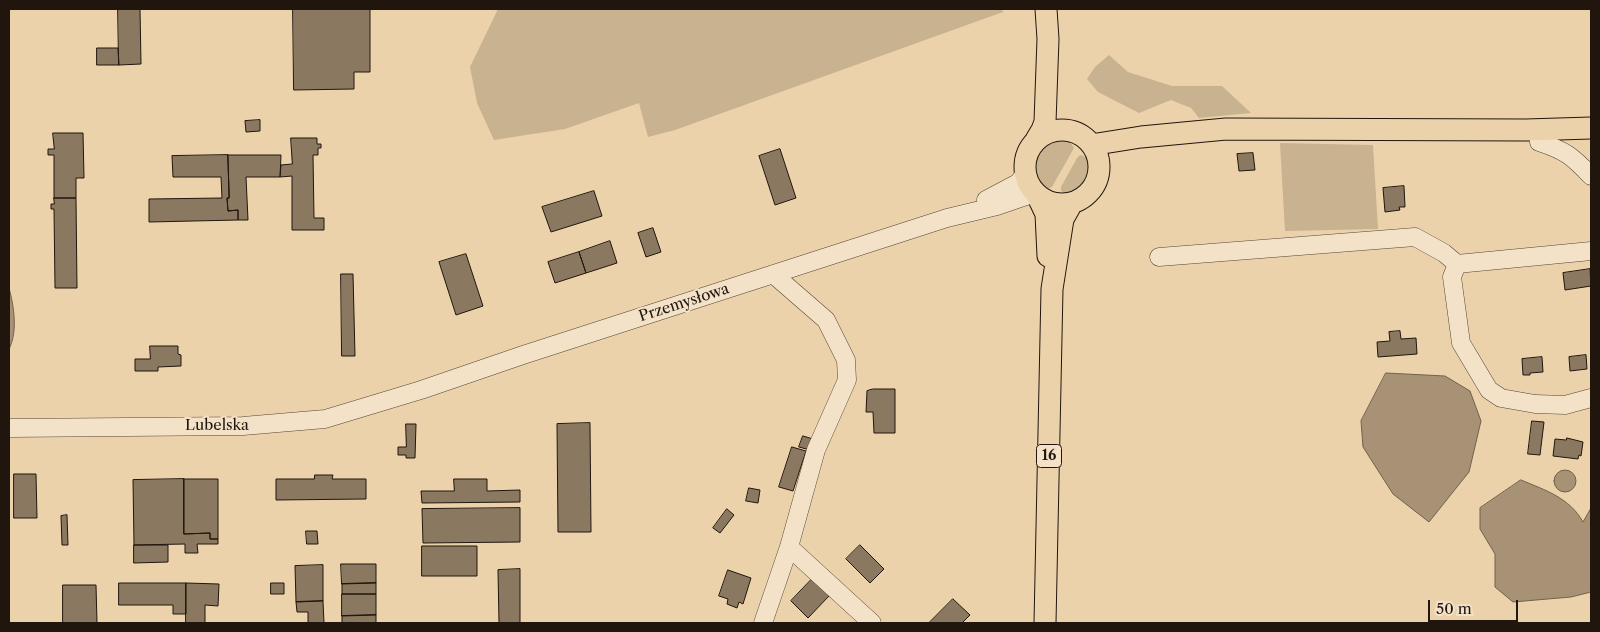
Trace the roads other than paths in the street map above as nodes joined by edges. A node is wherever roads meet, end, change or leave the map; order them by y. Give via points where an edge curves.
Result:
1 (1046, 9) edge
2 (1048, 39) junction
3 (1591, 128) edge
4 (1537, 129) junction
5 (1070, 131) junction
6 (1168, 135) junction
7 (1036, 140) junction
8 (1090, 144) junction
9 (1099, 166) junction
10 (1025, 174) junction
11 (1591, 176) edge
12 (1037, 195) junction
13 (1072, 203) junction
14 (948, 218) junction
15 (1591, 251) edge
16 (1159, 257) dead end
17 (1457, 264) junction
18 (773, 274) junction
19 (1052, 289) junction
20 (421, 390) joint
21 (1591, 398) edge
22 (9, 428) edge
23 (788, 547) junction
24 (763, 623) edge
25 (872, 623) edge
26 (1045, 623) edge

1 - 2 main road
2 - 5 main road via 1061,116
2 - 7 main road via 1044,122
3 - 4 main road
4 - 6 main road via 1226,129
4 - 11 street via 1539,142 1574,157
5 - 7 main road via 1046,133
5 - 8 main road
6 - 8 main road
6 - 9 main road via 1106,160
7 - 10 main road via 1028,150
8 - 9 main road via 1097,154
9 - 13 main road, 16 via 1091,190
10 - 12 main road, 16
10 - 14 street, Przemysłowa via 1002,192
12 - 13 main road via 1048,202
12 - 14 street, Przemysłowa
12 - 19 main road, 16 via 1046,214
13 - 19 main road, 16 via 1063,219
14 - 18 street, Przemysłowa
15 - 17 street
16 - 17 street via 1415,237
17 - 21 street via 1452,277 1461,343 1489,390 1500,398 1535,404 1565,405
18 - 20 street, Przemysłowa
18 - 23 street via 826,320 846,360 848,380 816,450
19 - 26 main road, 16
20 - 22 street, Lubelska via 325,419 283,424
23 - 24 street
23 - 25 street

